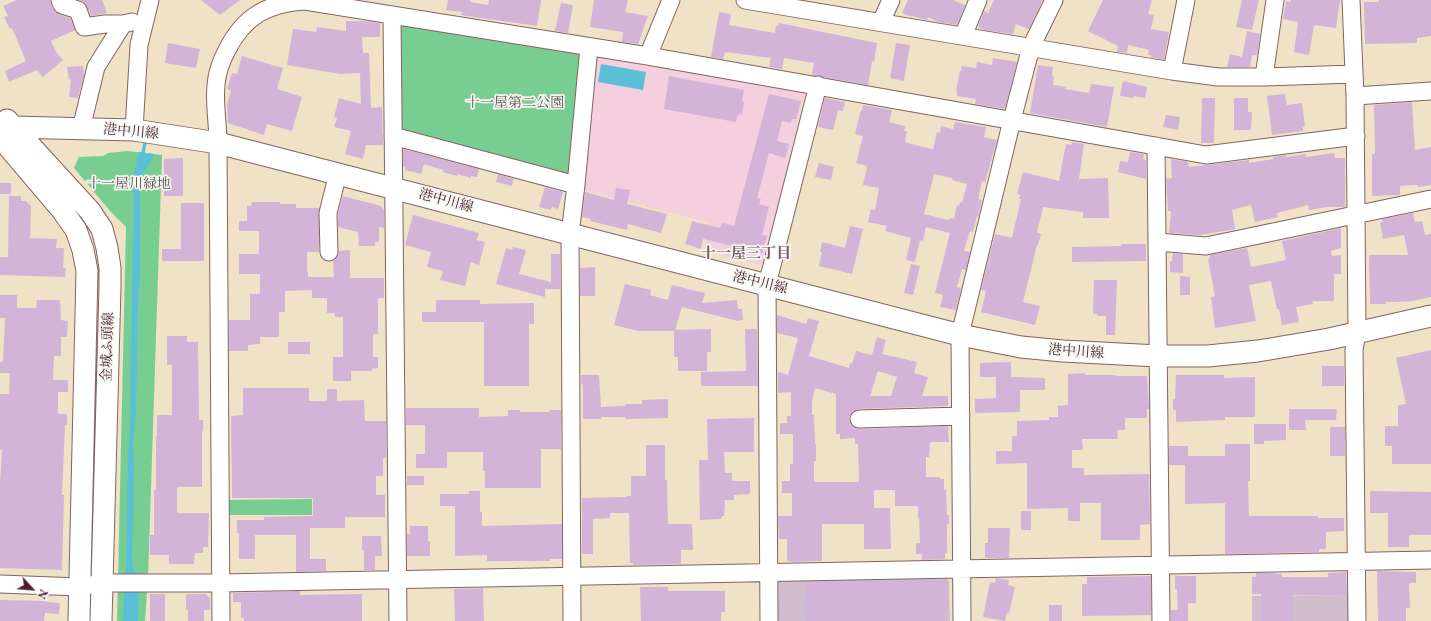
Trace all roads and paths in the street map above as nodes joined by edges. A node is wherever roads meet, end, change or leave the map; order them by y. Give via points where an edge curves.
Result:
1 (60, 0) edge
2 (150, 0) edge
3 (671, 0) edge
4 (745, 0) edge
5 (891, 0) edge
6 (978, 0) edge
7 (1054, 0) edge
8 (1186, 0) edge
9 (1275, 0) edge
10 (1351, 0) edge
11 (765, 1) edge
12 (392, 15) junction
13 (146, 18) junction
14 (881, 22) junction
15 (123, 24) junction
16 (963, 36) junction
17 (589, 47) junction
18 (1031, 47) junction
19 (648, 56) junction
20 (1172, 71) junction
21 (1354, 74) junction
22 (1264, 77) junction
23 (818, 85) junction
24 (1431, 91) edge
25 (1355, 96) junction
26 (1012, 120) junction
27 (3, 125) edge
28 (81, 129) junction
29 (137, 130) junction
30 (394, 136) junction
31 (1356, 136) junction
32 (218, 143) junction
33 (1156, 146) junction
34 (338, 173) junction
35 (576, 185) junction
36 (394, 188) junction
37 (1431, 199) edge
38 (1356, 215) junction
39 (570, 234) junction
40 (1157, 242) junction
41 (329, 252) dead end
42 (767, 285) junction
43 (1431, 316) edge
44 (1357, 332) junction
45 (960, 335) junction
46 (1158, 356) junction
47 (961, 416) junction
48 (859, 419) dead end
49 (1431, 560) edge
50 (1356, 561) junction
51 (1160, 565) junction
52 (962, 569) junction
53 (769, 573) junction
54 (572, 576) junction
55 (397, 580) junction
56 (111, 583) junction
57 (220, 583) junction
58 (0, 584) edge
59 (80, 587) junction
60 (79, 621) edge
61 (101, 621) edge
62 (221, 621) edge
63 (398, 621) edge
64 (572, 621) edge
65 (769, 621) edge
66 (962, 621) edge
67 (1161, 621) edge
68 (1357, 621) edge

1 - 15 street via 62,5 78,10 84,27
2 - 13 street
3 - 19 street
4 - 11 street
5 - 14 street
6 - 16 street
7 - 18 street
8 - 20 street
9 - 22 street
10 - 21 street
11 - 14 street
12 - 17 street
12 - 30 street
12 - 32 street via 305,1 274,6 246,22 231,42 219,66 216,85
13 - 15 street
13 - 29 street via 139,45
14 - 16 street
15 - 28 street via 96,67
16 - 18 street
17 - 19 street
17 - 35 street
18 - 20 street
18 - 26 street
19 - 23 street
20 - 22 street via 1218,77
21 - 22 street
21 - 25 street
23 - 26 street
23 - 42 street
24 - 25 street
25 - 31 street
26 - 33 street
26 - 45 street
27 - 28 main road, 港中川線
27 - 56 main road, 金城ふ頭線 via 90,211 102,229 107,248 110,268
27 - 59 main road, 金城ふ頭線 via 76,230 87,271
28 - 29 main road, 港中川線
29 - 32 main road, 港中川線
30 - 35 street
30 - 36 street
31 - 33 street via 1206,155
31 - 38 street
32 - 34 main road, 港中川線
32 - 57 street
33 - 40 street
34 - 36 main road, 港中川線
34 - 41 street via 328,213
35 - 39 street
36 - 39 main road, 港中川線
36 - 55 street
37 - 38 street
38 - 40 street via 1206,246
38 - 44 street
39 - 42 main road, 港中川線
39 - 54 street
40 - 46 street
42 - 45 main road, 港中川線
42 - 53 street
43 - 44 main road, 港中川線
44 - 46 main road, 港中川線 via 1330,339 1244,352 1208,356
44 - 50 street via 1354,350
45 - 46 main road, 港中川線 via 1020,347
45 - 47 street
46 - 51 street
47 - 48 street
47 - 52 street
49 - 50 street
50 - 51 street
50 - 68 street
51 - 52 street
51 - 67 street
52 - 53 street
52 - 66 street
53 - 54 street
53 - 65 street
54 - 55 street
54 - 64 street
55 - 57 street
55 - 63 street
56 - 57 street
56 - 59 street
56 - 61 main road, 金城ふ頭線
57 - 62 street
58 - 59 street
59 - 60 main road, 金城ふ頭線

